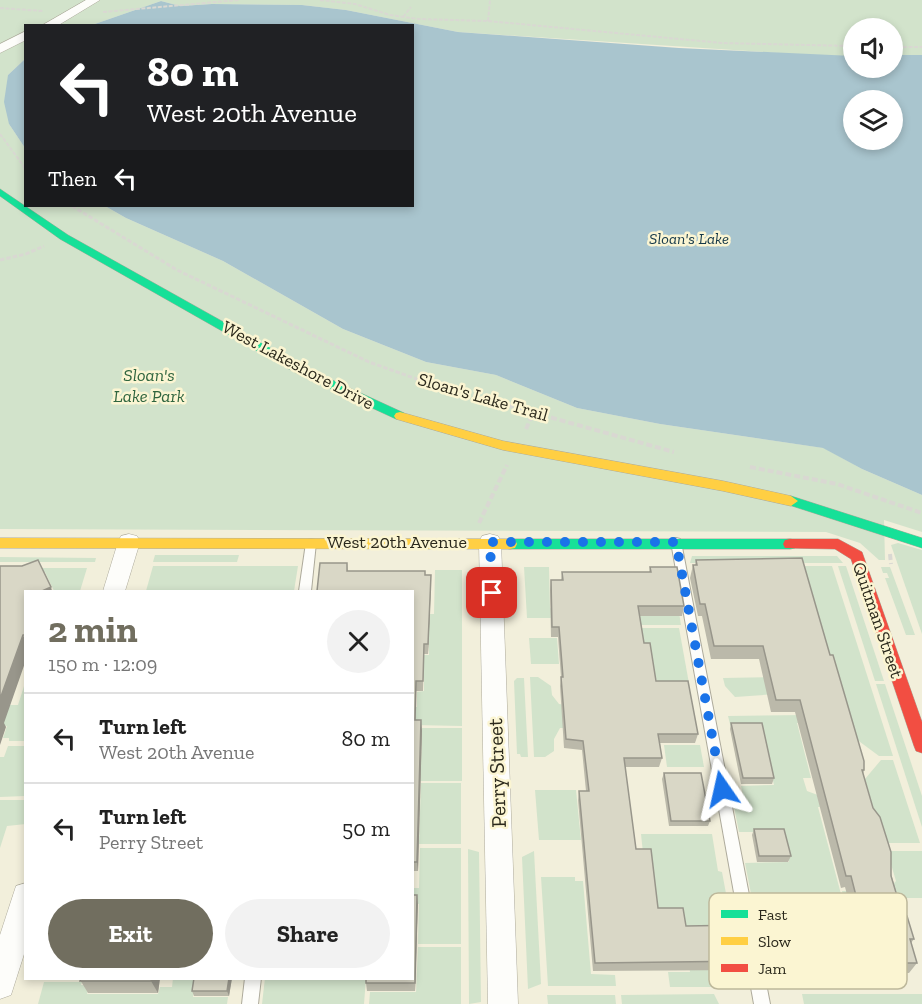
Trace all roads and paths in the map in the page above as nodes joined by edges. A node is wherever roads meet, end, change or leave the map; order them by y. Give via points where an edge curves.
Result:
1 (94, 0) edge
2 (239, 0) edge
3 (320, 0) edge
4 (490, 0) edge
5 (411, 7) dead end
6 (0, 8) edge
7 (131, 8) dead end
8 (68, 16) junction
9 (403, 17) junction
10 (488, 21) junction
11 (51, 24) edge
12 (24, 36) edge
13 (843, 46) edge
14 (903, 47) edge
15 (922, 47) edge
16 (0, 49) edge
17 (0, 134) edge
18 (24, 167) edge
19 (0, 192) edge
20 (74, 207) edge
21 (534, 411) junction
22 (517, 448) junction
23 (680, 454) dead end
24 (741, 466) dead end
25 (922, 513) edge
26 (129, 542) junction
27 (311, 542) junction
28 (490, 542) junction
29 (676, 542) junction
30 (831, 542) joint
31 (0, 543) edge
32 (922, 543) edge
33 (114, 590) edge
34 (304, 590) edge
35 (922, 746) edge
36 (741, 893) edge
37 (24, 903) edge
38 (253, 980) edge
39 (0, 984) edge
40 (759, 989) edge
41 (250, 1004) edge
42 (503, 1004) edge
43 (762, 1004) edge

1 - 8 street
2 - 7 path
3 - 9 path via 355,4
4 - 10 path
5 - 9 path
6 - 8 path
8 - 11 street
9 - 10 path
10 - 13 path via 722,43
12 - 16 street
14 - 15 path
17 - 18 path
19 - 22 street, West Lakeshore Drive via 64,237 300,370 388,412
20 - 21 path, Sloan's Lake Trail via 177,270 369,362 425,382
21 - 22 path
21 - 23 path, Sloan's Lake Trail via 615,438
22 - 28 path via 479,523 489,528
22 - 32 street, West Lakeshore Drive via 724,485 801,504
24 - 25 path via 852,487
26 - 27 street, West 20th Avenue
26 - 31 street, West 20th Avenue
26 - 33 street
27 - 28 street, West 20th Avenue
27 - 34 lane
28 - 29 street, West 20th Avenue
28 - 42 street, Perry Street
29 - 30 street, West 20th Avenue
29 - 36 lane
30 - 35 street, Quitman Street via 845,546 857,556
37 - 39 street
38 - 41 lane
40 - 43 lane

